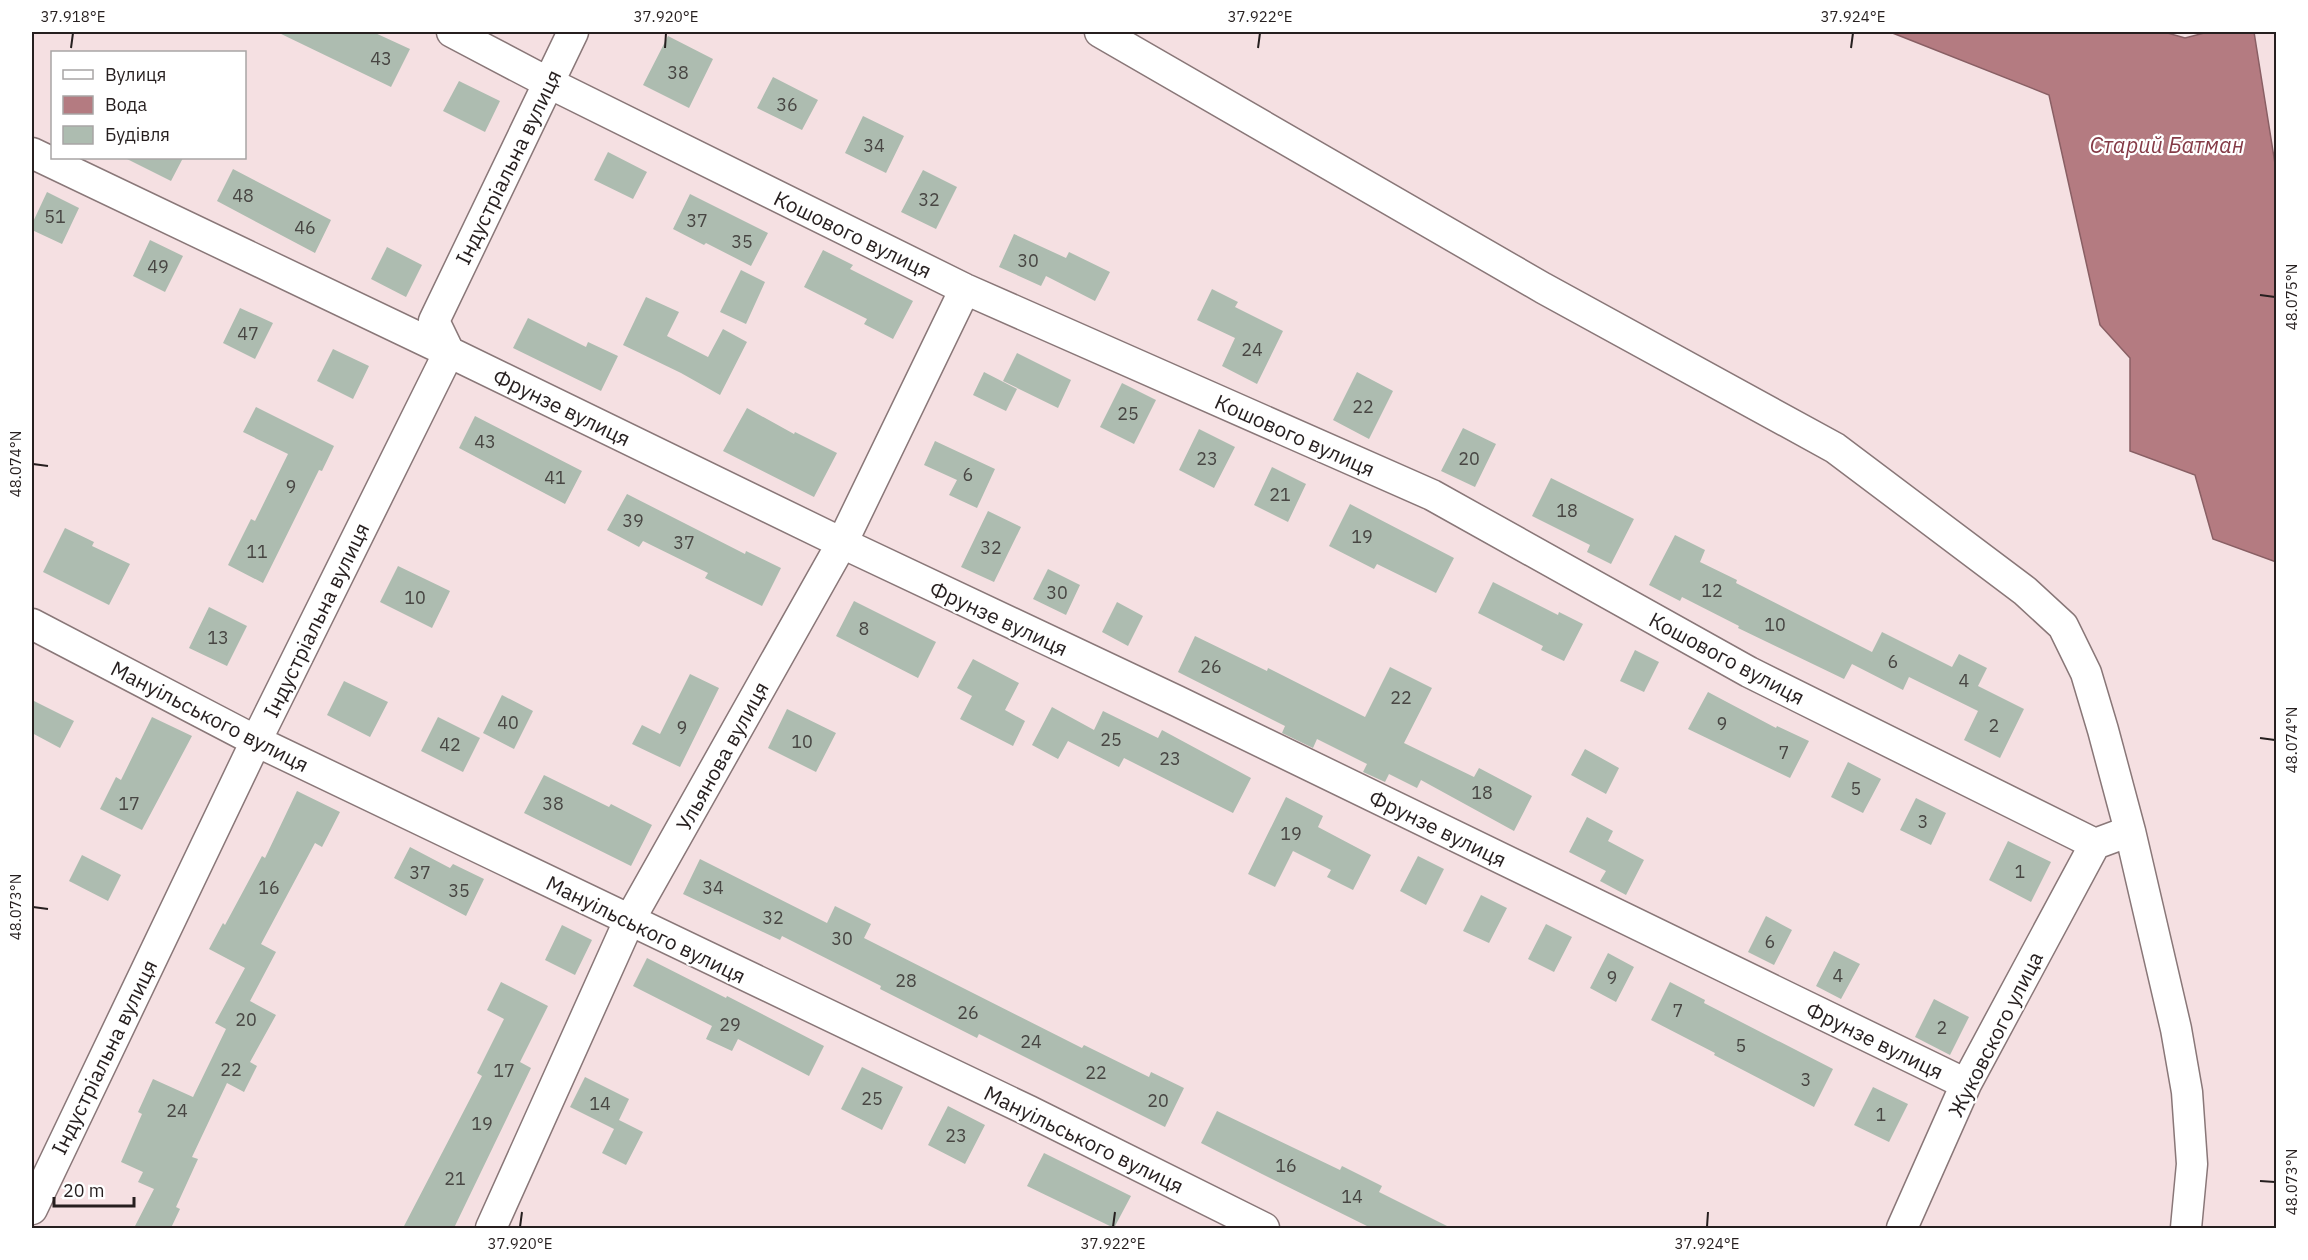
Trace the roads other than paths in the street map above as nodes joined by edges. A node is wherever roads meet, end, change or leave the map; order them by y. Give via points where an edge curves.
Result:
1 (452, 32) edge
2 (573, 32) edge
3 (1100, 32) edge
4 (549, 82) junction
5 (32, 153) edge
6 (964, 289) junction
7 (449, 352) junction
8 (842, 543) junction
9 (32, 624) edge
10 (256, 741) junction
11 (2130, 831) junction
12 (2095, 844) junction
13 (629, 921) junction
14 (1966, 1084) junction
15 (32, 1209) edge
16 (491, 1228) edge
17 (1264, 1228) edge
18 (1902, 1228) edge
19 (2186, 1228) edge

1 - 4 street, Кошового вулиця
2 - 4 street, Індустріальна вулиця
3 - 11 street via 1543,288 1835,447 2025,591 2063,626 2086,673
4 - 6 street, Кошового вулиця
4 - 7 street, Індустріальна вулиця via 434,321
5 - 7 street, Фрунзе вулиця
6 - 8 street, Ульянова вулиця
6 - 12 street, Кошового вулиця via 1432,495 1749,672
7 - 8 street, Фрунзе вулиця
7 - 10 street, Індустріальна вулиця
8 - 13 street, Ульянова вулиця
8 - 14 street, Фрунзе вулиця
9 - 10 street, Мануільського вулиця
10 - 13 street, Мануільського вулиця
10 - 15 street, Індустріальна вулиця
11 - 12 street
11 - 19 street via 2174,1018 2187,1092 2192,1164
12 - 14 street, Жуковского улица
13 - 16 street, Ульянова вулиця
13 - 17 street, Мануільського вулиця via 1029,1111
14 - 18 street, Жуковского улица

